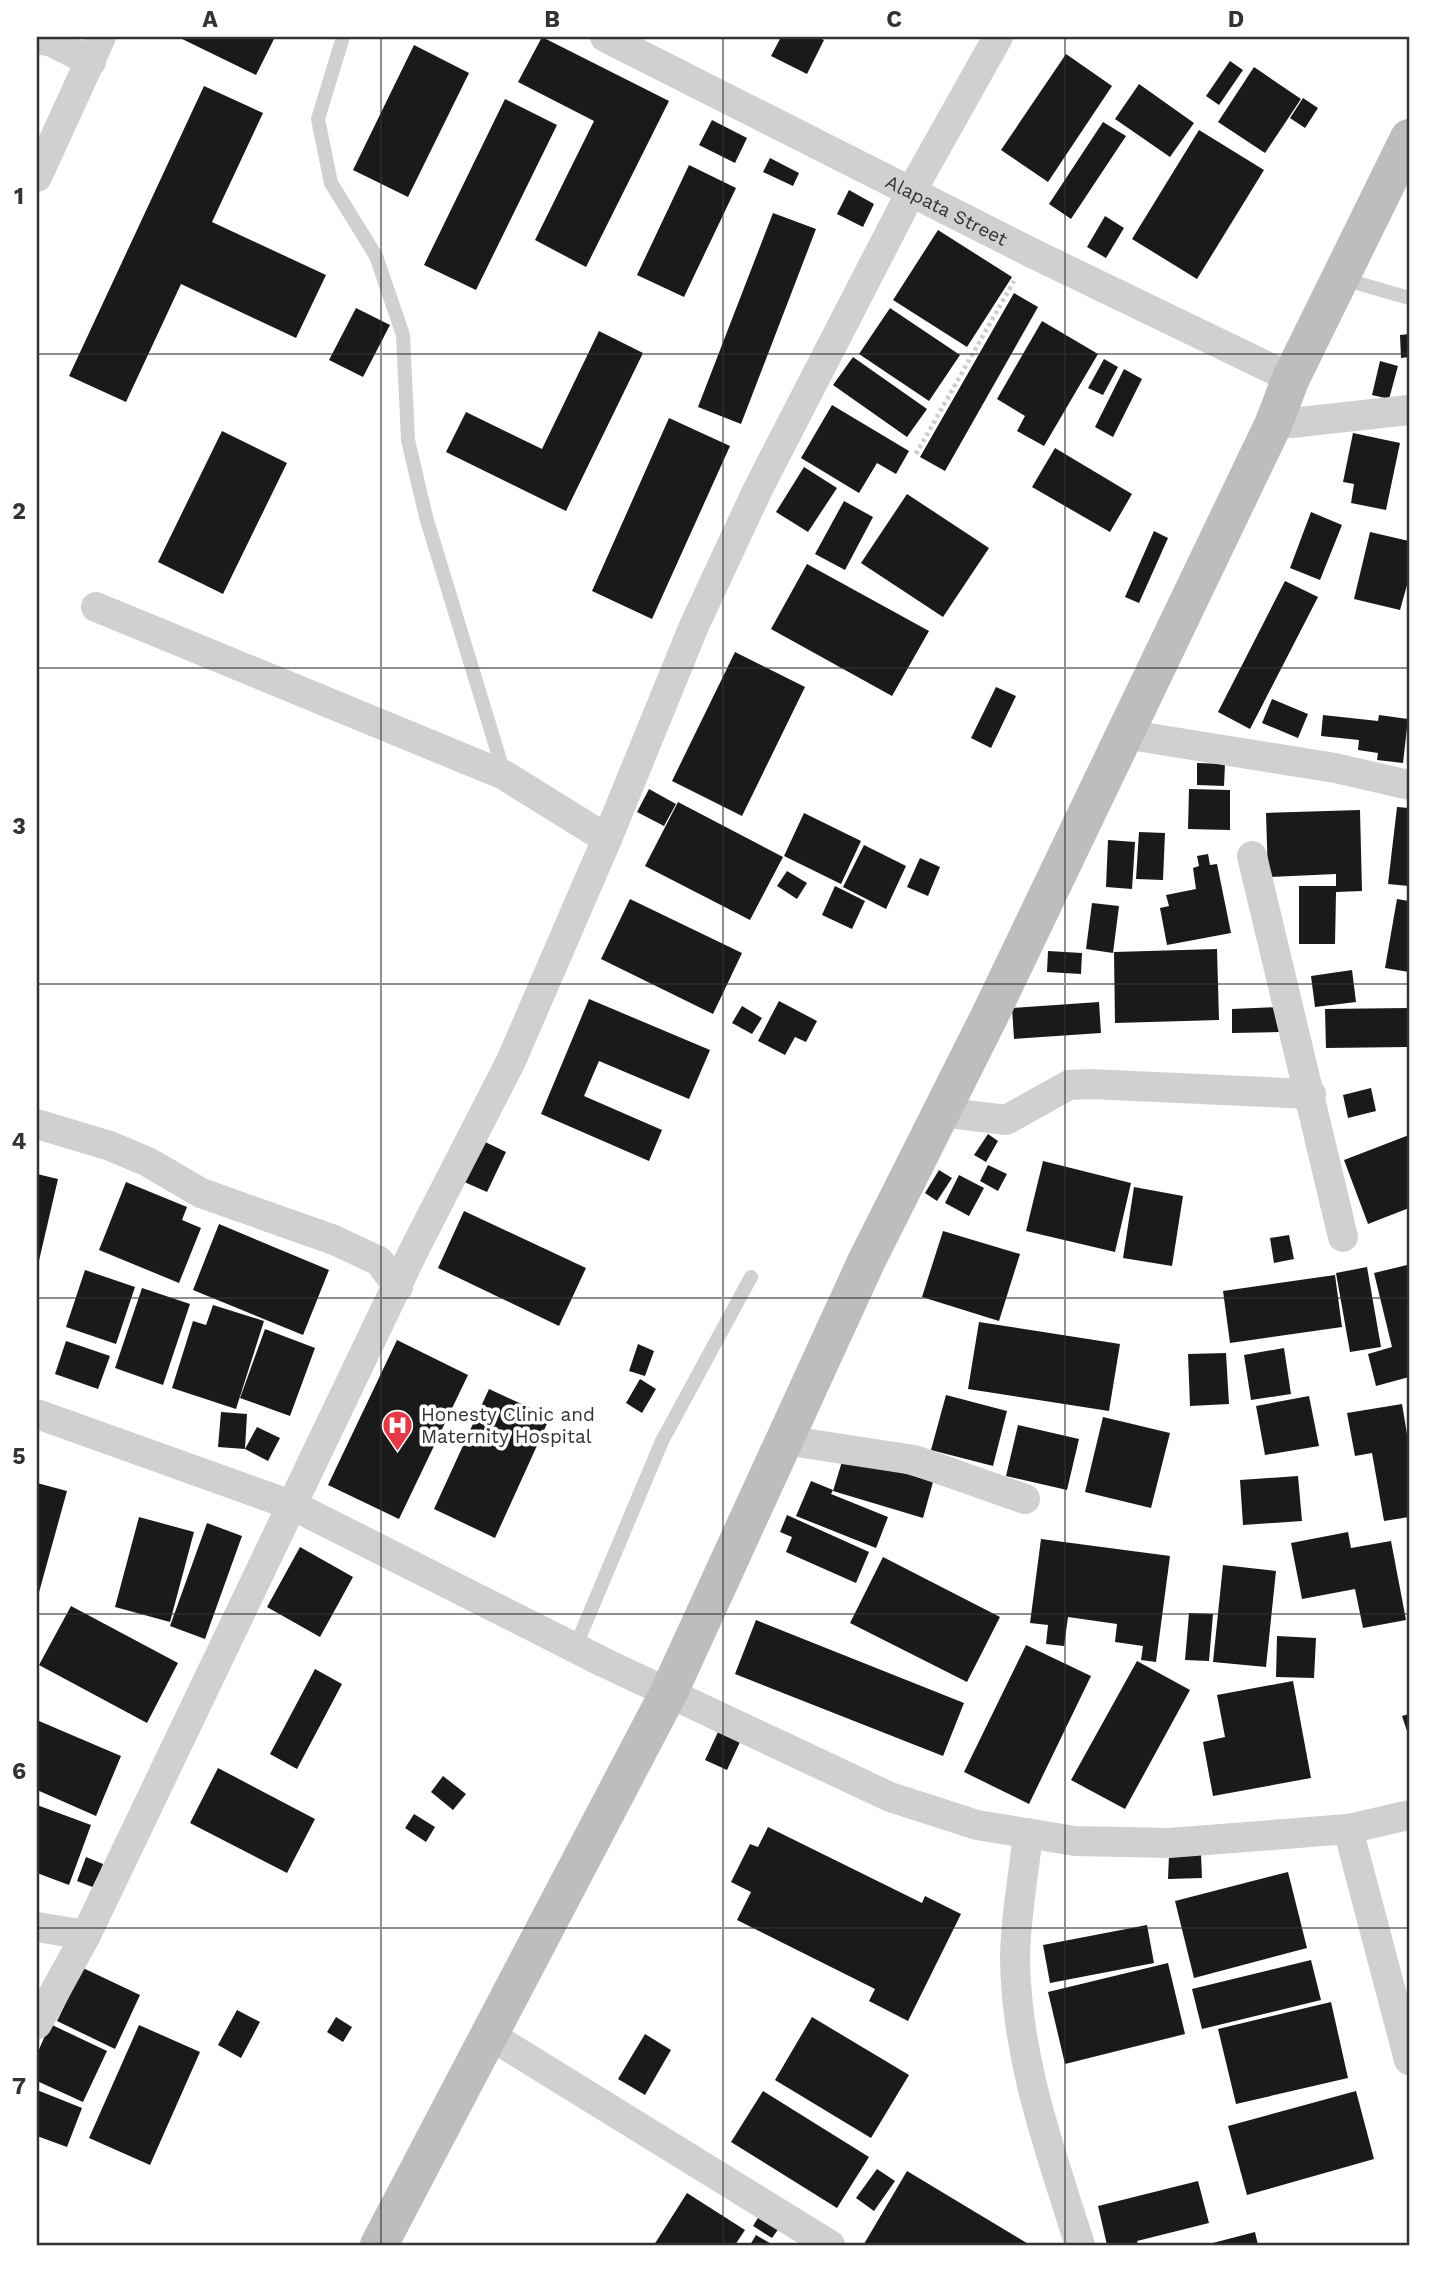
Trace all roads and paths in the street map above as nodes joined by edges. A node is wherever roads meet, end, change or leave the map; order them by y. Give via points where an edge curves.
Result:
1 (343, 37) edge
2 (606, 37) edge
3 (998, 37) edge
4 (37, 39) edge
5 (96, 49) edge
6 (1409, 138) edge
7 (37, 177) edge
8 (911, 192) junction
9 (1030, 252) junction
10 (1340, 278) junction
11 (1409, 299) edge
12 (1292, 378) junction
13 (1409, 410) edge
14 (1273, 425) junction
15 (916, 454) dead end
16 (96, 607) dead end
17 (1124, 734) junction
18 (504, 775) junction
19 (1409, 785) edge
20 (607, 839) junction
21 (1252, 856) dead end
22 (1311, 1094) junction
23 (941, 1112) junction
24 (37, 1124) edge
25 (1343, 1237) dead end
26 (751, 1277) dead end
27 (398, 1286) junction
28 (37, 1414) edge
29 (784, 1440) junction
30 (1025, 1500) dead end
31 (294, 1506) junction
32 (575, 1648) junction
33 (669, 1692) junction
34 (1409, 1815) edge
35 (1348, 1829) junction
36 (1028, 1833) junction
37 (37, 1927) edge
38 (86, 1936) junction
39 (37, 2024) edge
40 (488, 2034) junction
41 (1409, 2060) edge
42 (380, 2245) edge
43 (830, 2245) edge
44 (1080, 2245) edge

1 - 18 lane via 318,118 331,183 376,256 403,335 408,440
2 - 8 street, Alapata Street
3 - 8 street
4 - 5 street
5 - 7 street
6 - 10 street
8 - 9 street, Alapata Street
8 - 20 street via 699,614
9 - 12 street, Alapata Street
9 - 15 path
10 - 11 lane
10 - 12 street
12 - 14 street
13 - 14 street
14 - 17 street
16 - 18 street
17 - 19 street via 1335,768
17 - 23 street
18 - 20 street
20 - 27 street via 511,1061
21 - 22 street
22 - 23 street via 1090,1084 1069,1086 1006,1120
22 - 25 street
23 - 29 street
24 - 27 street via 110,1146 201,1193 334,1240 379,1261
26 - 32 lane via 662,1441
27 - 31 street
28 - 31 street
29 - 30 street via 914,1460
29 - 33 street
31 - 32 street
31 - 38 street
32 - 33 street
33 - 36 street via 890,1797 976,1825
33 - 40 street
34 - 35 street
35 - 36 street via 1169,1843 1075,1841
35 - 41 street
36 - 44 street via 1015,1959 1023,2054
37 - 38 street
38 - 39 street
40 - 42 street
40 - 43 street

